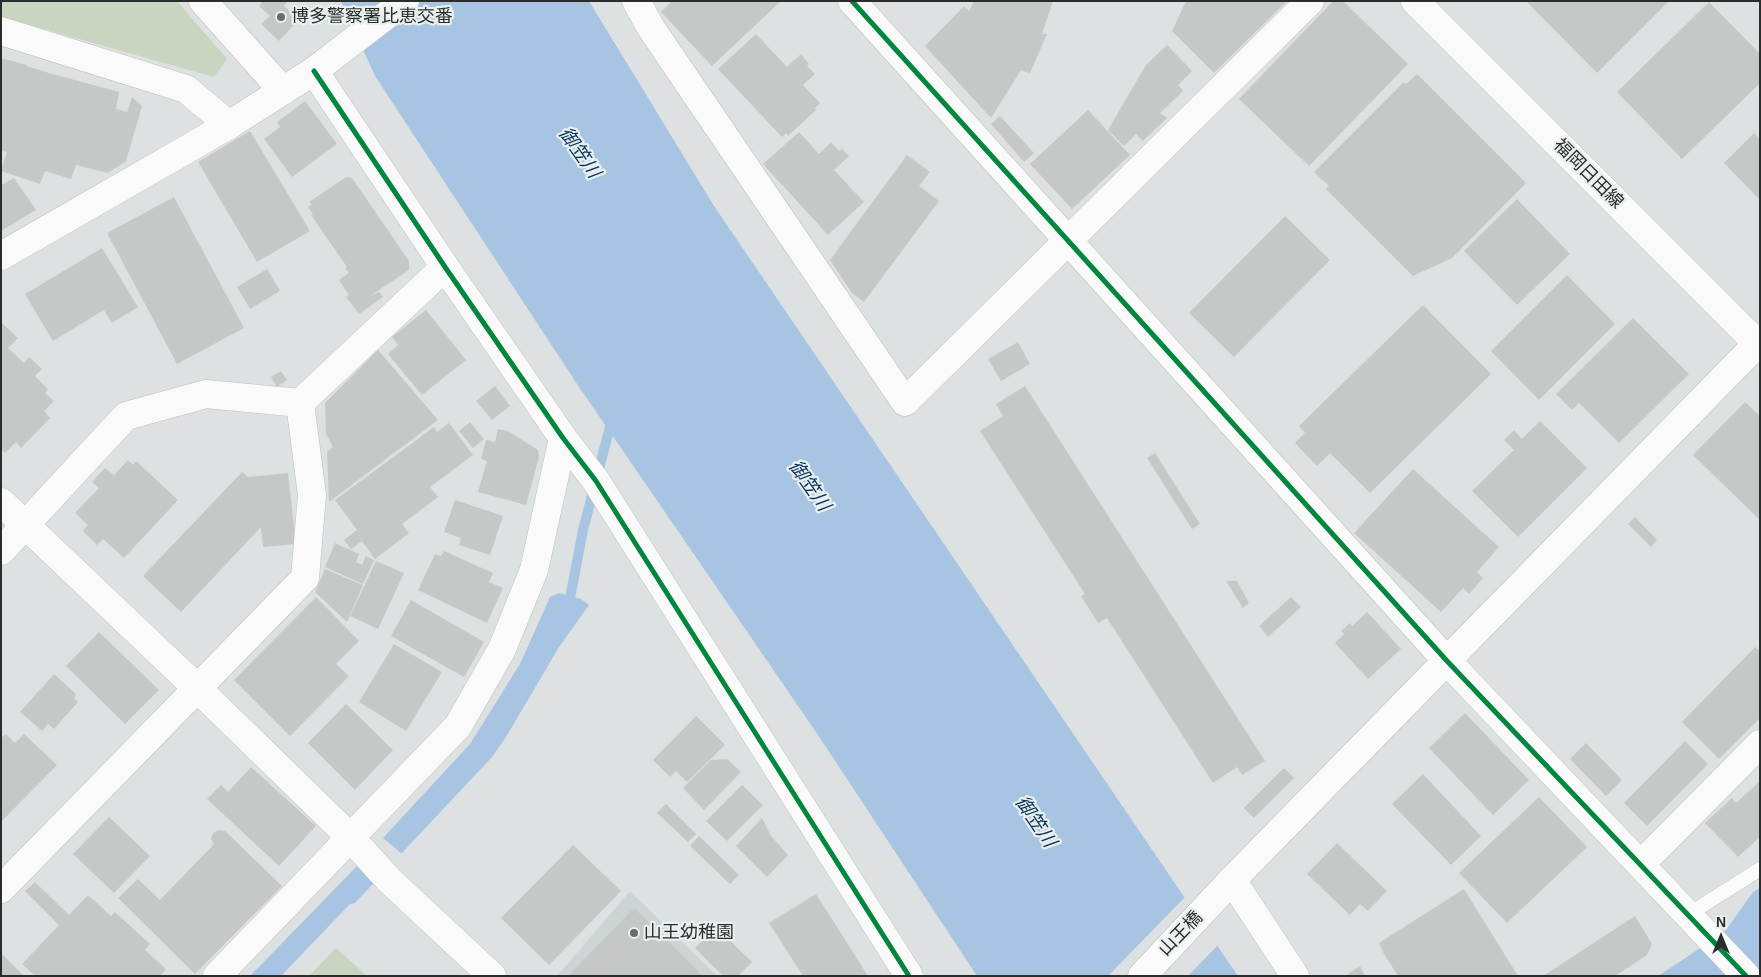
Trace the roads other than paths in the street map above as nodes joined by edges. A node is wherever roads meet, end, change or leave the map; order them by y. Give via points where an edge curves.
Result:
1 (203, 1) edge
2 (405, 1) edge
3 (636, 1) edge
4 (852, 1) edge
5 (1310, 1) edge
6 (1415, 1) edge
7 (1, 31) edge
8 (323, 64) junction
9 (283, 91) junction
10 (230, 125) junction
11 (1068, 242) junction
12 (1, 256) edge
13 (445, 267) junction
14 (1759, 343) edge
15 (300, 403) junction
16 (564, 438) junction
17 (1, 502) edge
18 (25, 526) junction
19 (1, 551) edge
20 (1447, 661) junction
21 (197, 688) junction
22 (1760, 744) edge
23 (350, 837) junction
24 (1641, 864) junction
25 (1760, 869) edge
26 (1227, 886) junction
27 (1, 889) edge
28 (1688, 914) junction
29 (217, 976) edge
30 (492, 976) edge
31 (909, 976) edge
32 (1142, 976) edge
33 (1294, 976) edge
34 (1746, 976) edge

1 - 9 street
2 - 8 street
3 - 11 street via 651,28 905,402
4 - 11 street
5 - 11 street
6 - 14 street, 福岡日田線
7 - 10 street via 186,89
8 - 9 street
8 - 13 street
9 - 10 street
10 - 12 street
11 - 20 street
13 - 15 street
13 - 16 street
14 - 20 street, 山王橋
15 - 18 street via 206,394 126,416
15 - 21 street via 312,494 305,578
16 - 23 street via 534,570 502,649 458,726
16 - 31 street via 596,481
17 - 18 street
18 - 19 street
18 - 21 street
20 - 24 street
20 - 26 street, 山王橋
21 - 23 street
21 - 27 street
22 - 24 street
23 - 29 street
23 - 30 street via 389,880
24 - 28 street
25 - 28 lane
26 - 32 street, 山王橋
26 - 33 street
28 - 34 street

